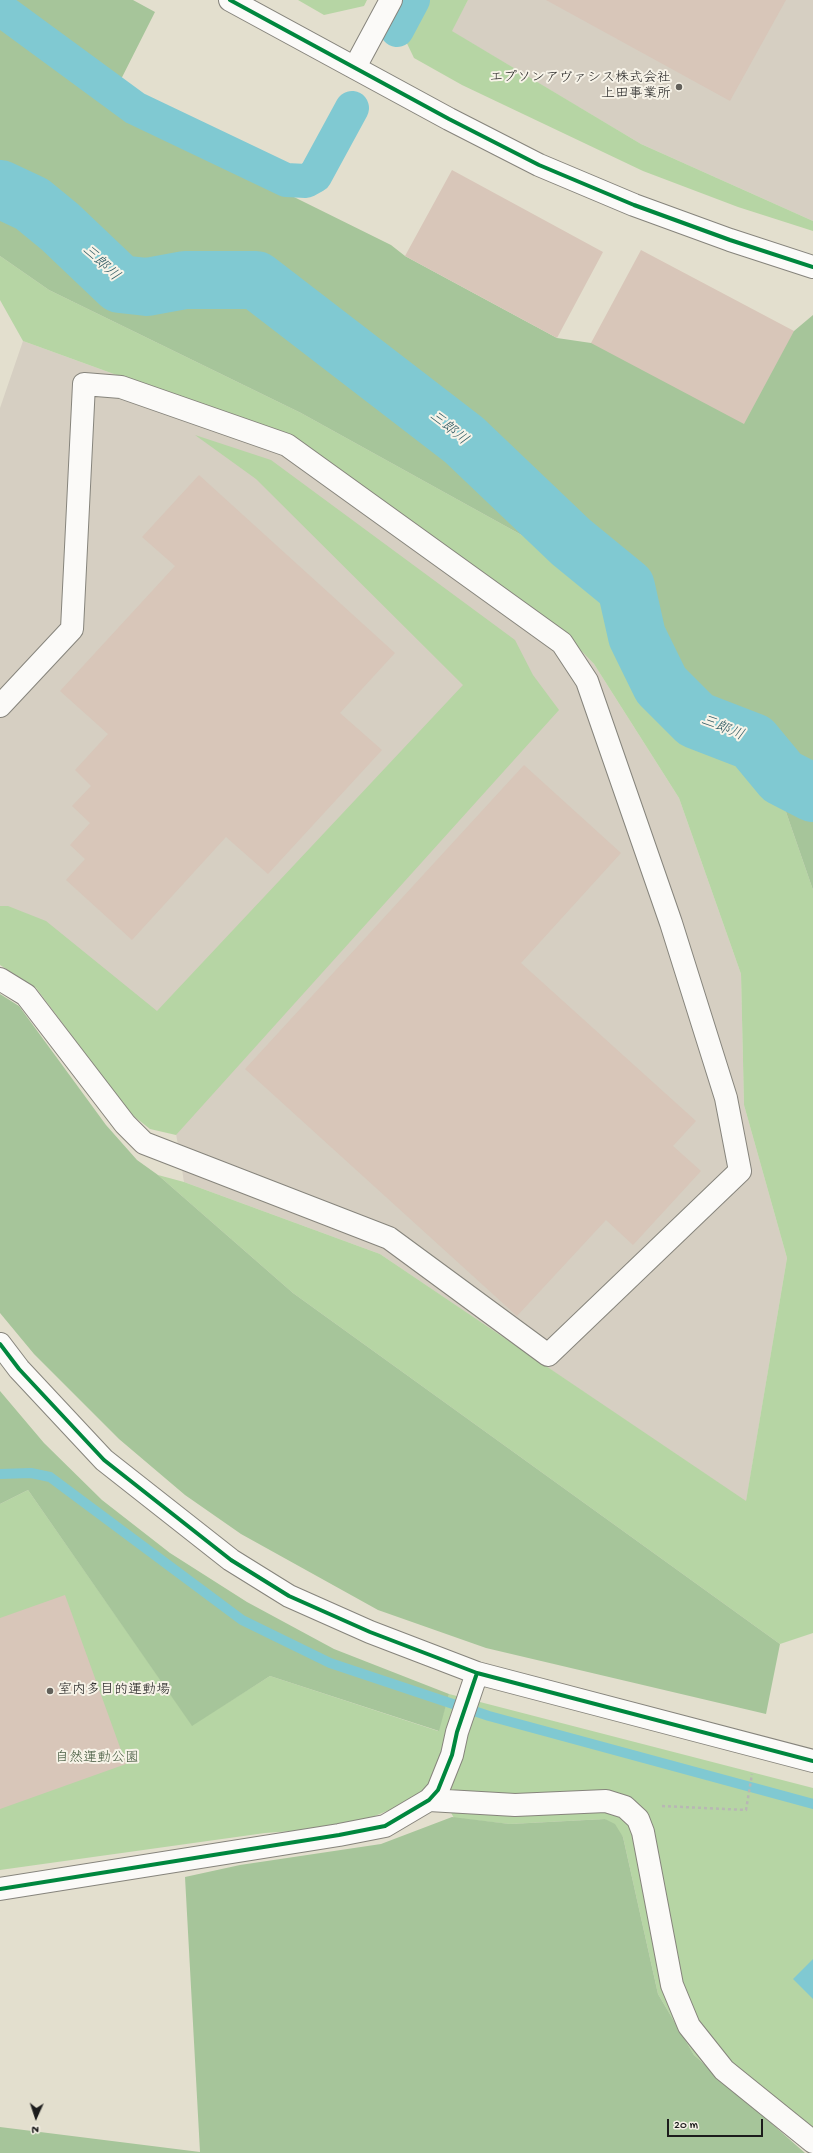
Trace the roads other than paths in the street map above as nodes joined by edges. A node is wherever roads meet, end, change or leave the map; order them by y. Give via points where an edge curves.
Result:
1 (230, 0) edge
2 (391, 0) edge
3 (355, 67) junction
4 (813, 267) edge
5 (0, 706) edge
6 (0, 979) edge
7 (0, 1344) edge
8 (477, 1673) junction
9 (813, 1761) edge
10 (429, 1800) junction
11 (0, 1889) edge
12 (813, 2142) edge

1 - 3 street
2 - 3 street
3 - 4 street via 539,165 634,205
5 - 6 street via 72,629 84,384 121,387 287,445 562,643 586,681 671,923 726,1098 740,1171 548,1354 389,1238 144,1143 125,1124 26,995
7 - 8 street via 19,1369 104,1460 231,1560 289,1596 370,1632
8 - 9 street
8 - 10 street via 452,1755 438,1790
10 - 11 street via 385,1826
10 - 12 street via 515,1805 606,1801 625,1807 638,1819 643,1832 672,1985 689,2026 724,2070

